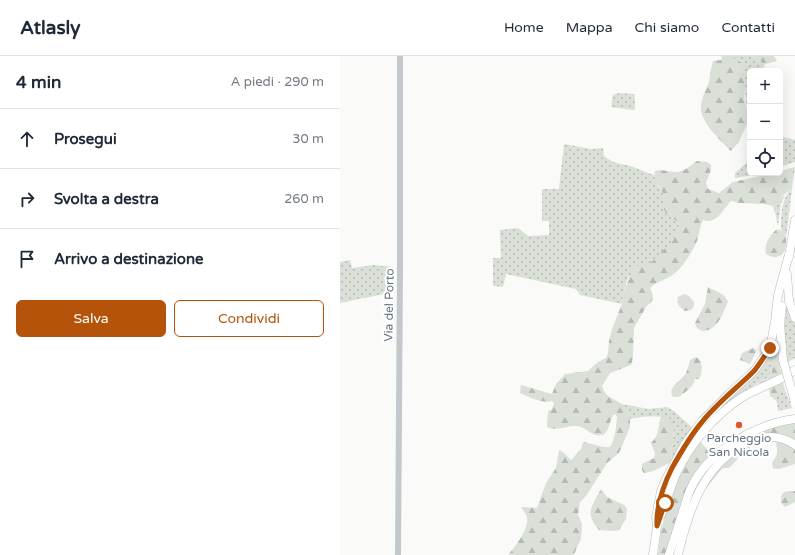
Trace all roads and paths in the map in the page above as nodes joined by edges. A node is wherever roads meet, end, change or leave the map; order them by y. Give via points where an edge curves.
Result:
1 (400, 56) edge
2 (795, 220) edge
3 (790, 251) junction
4 (787, 274) junction
5 (795, 318) edge
6 (795, 370) edge
7 (795, 402) edge
8 (795, 419) edge
9 (795, 445) edge
10 (657, 526) junction
11 (398, 555) edge
12 (653, 555) edge
13 (669, 555) edge
14 (678, 555) edge

1 - 11 street, Via del Porto
2 - 3 main road
3 - 4 main road
3 - 10 main road via 778,295 770,348 755,370 702,421 685,444 661,491 656,517
4 - 5 main road via 789,301
4 - 7 main road, bridge via 780,324 783,360
6 - 10 main road via 741,398 722,412 705,430 691,446 678,470
8 - 13 main road via 777,422 755,431 729,445 710,461 691,488
9 - 14 main road via 780,437 762,438 749,442 716,465 699,491
10 - 12 main road

